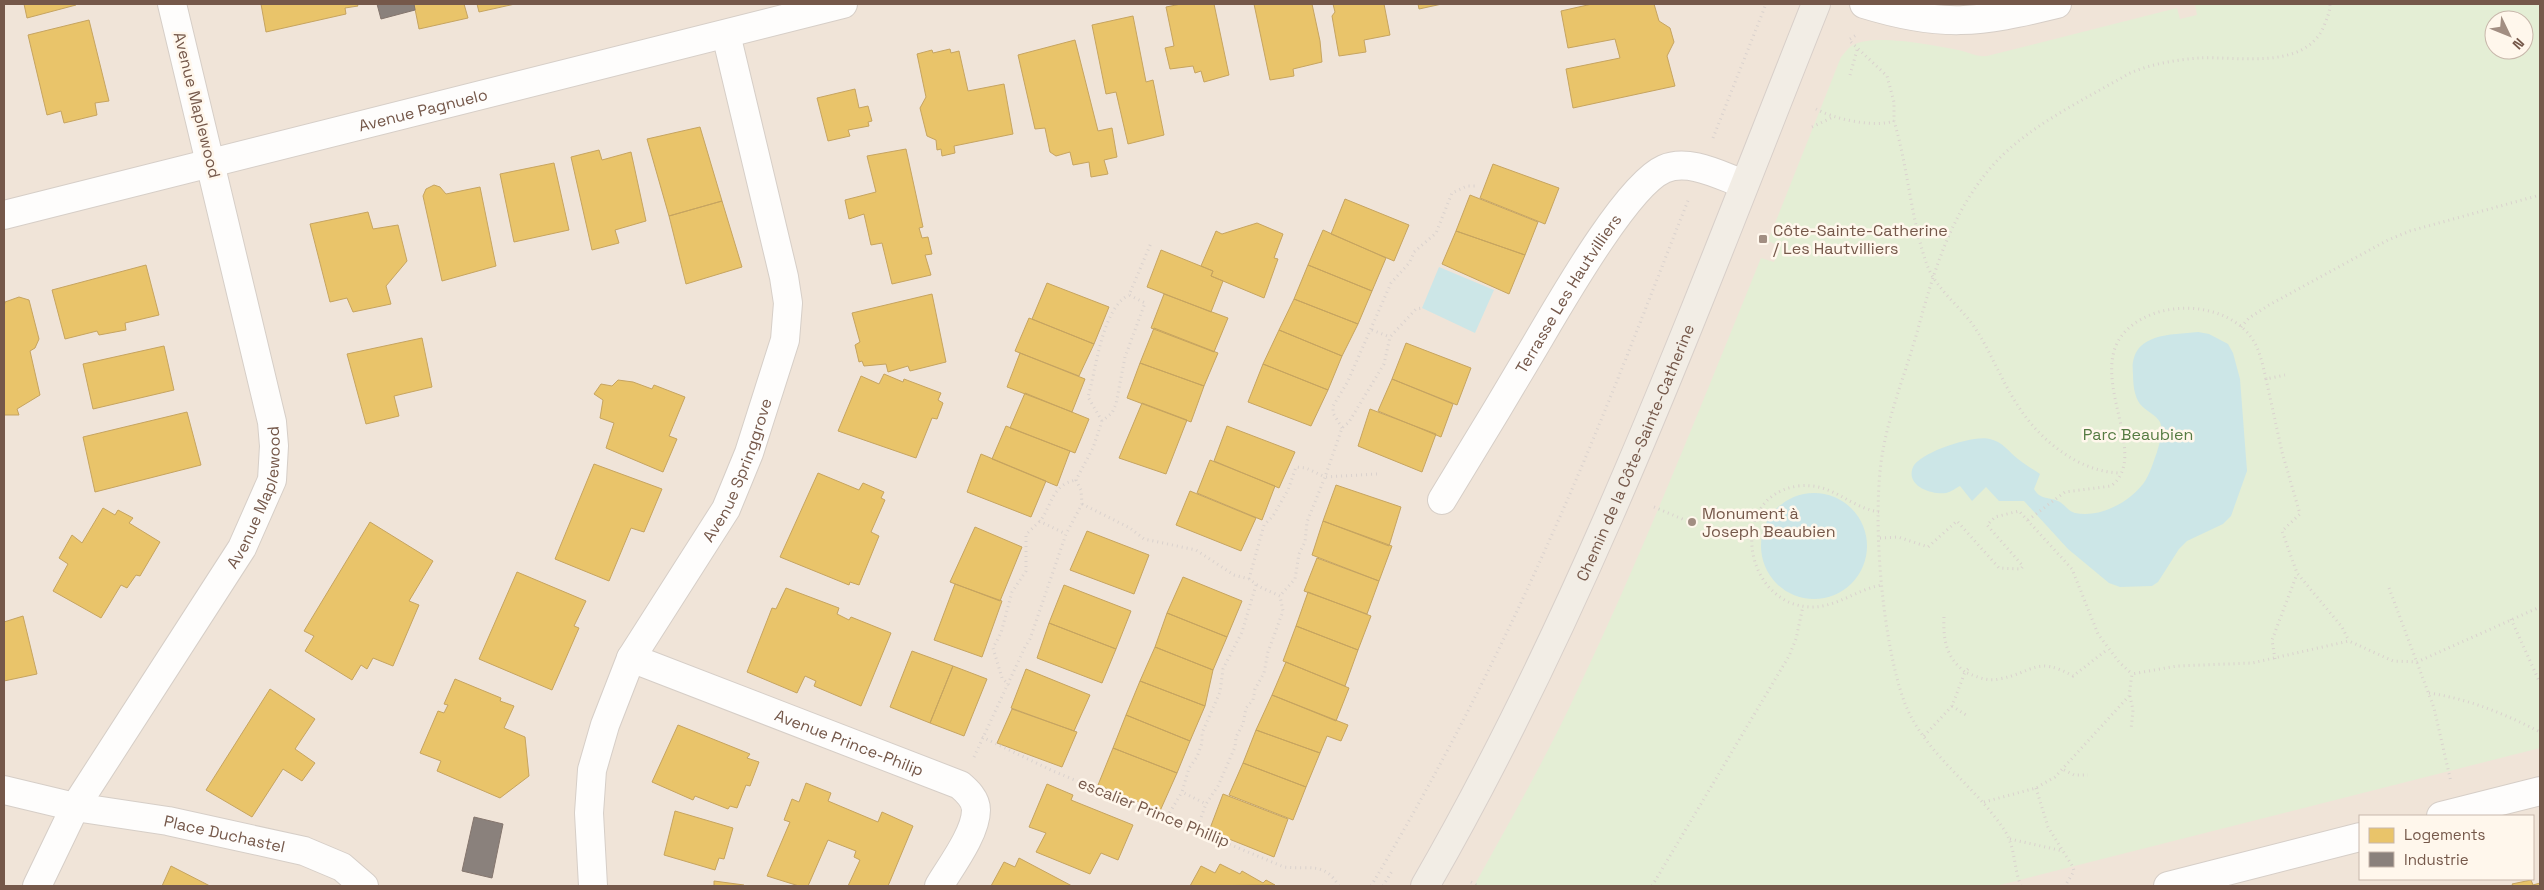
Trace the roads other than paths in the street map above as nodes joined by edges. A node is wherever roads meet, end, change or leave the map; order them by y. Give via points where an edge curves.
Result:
1 (172, 4) edge
2 (843, 4) edge
3 (1816, 4) edge
4 (1864, 4) edge
5 (2057, 4) edge
6 (726, 34) junction
7 (212, 162) junction
8 (1744, 184) junction
9 (4, 215) edge
10 (1442, 500) dead end
11 (631, 658) junction
12 (4, 790) edge
13 (2540, 790) edge
14 (75, 807) junction
15 (2445, 815) edge
16 (2359, 837) edge
17 (37, 886) edge
18 (364, 886) edge
19 (593, 886) edge
20 (939, 886) edge
21 (1425, 886) edge
22 (2168, 886) edge

1 - 7 street, Avenue Maplewood
2 - 6 street, Avenue Pagnuelo
3 - 8 main road, Chemin de la Côte-Sainte-Catherine
4 - 5 street via 1928,19 1963,22
6 - 7 street, Avenue Pagnuelo
6 - 11 street, Avenue Springgrove via 784,277 788,303 785,340 750,453 726,509
7 - 9 street, Avenue Pagnuelo
7 - 14 street, Avenue Maplewood via 272,422 272,480 242,548
8 - 10 street, Terrasse Les Hautvilliers via 1683,165 1666,168 1644,185 1575,278
8 - 21 main road, Chemin de la Côte-Sainte-Catherine via 1653,412 1578,587 1496,758
11 - 19 street, Avenue Springgrove via 605,725 592,770 589,813
11 - 20 street, Avenue Prince-Philip via 960,785 971,794 976,809 972,828
12 - 14 street, Place Duchastel
13 - 15 street
14 - 17 street, Avenue Maplewood
14 - 18 street, Place Duchastel via 168,821 304,851 342,867
16 - 22 street

